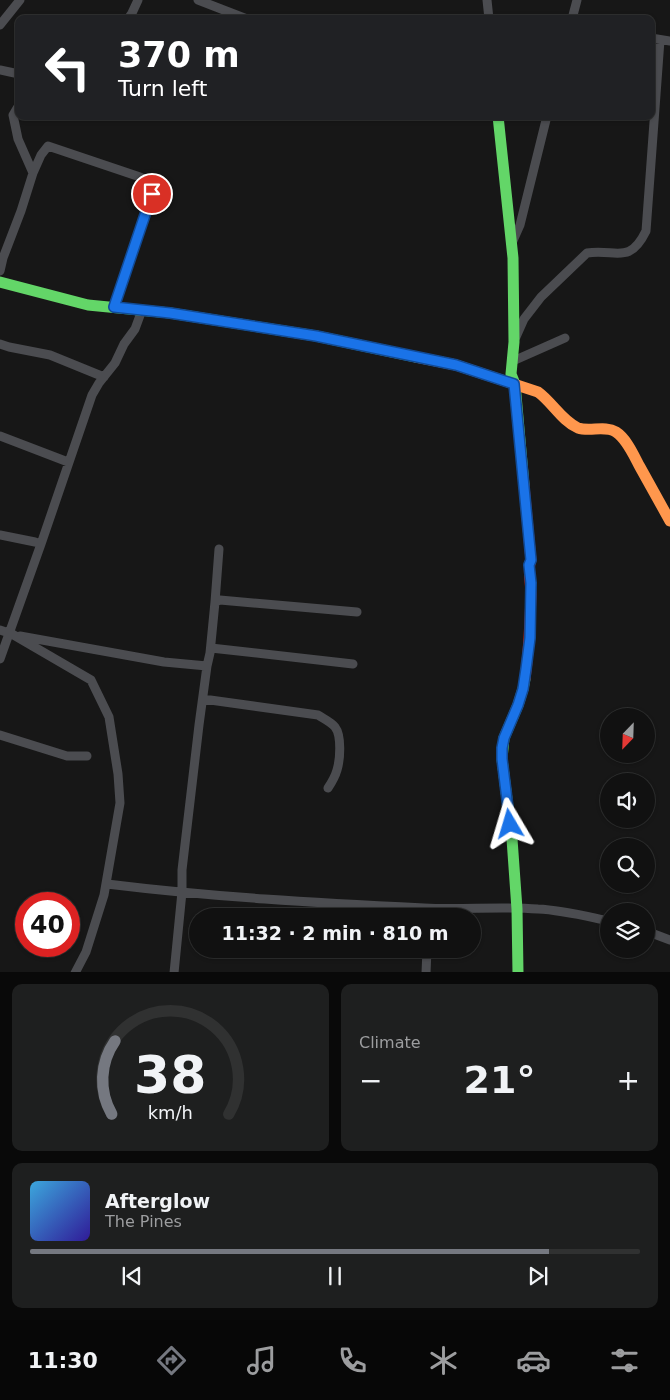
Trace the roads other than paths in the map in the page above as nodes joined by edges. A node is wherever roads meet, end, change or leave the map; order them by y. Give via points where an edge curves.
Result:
1 (20, 0) edge
2 (138, 0) edge
3 (198, 0) edge
4 (487, 0) edge
5 (577, 0) edge
6 (131, 15) edge
7 (237, 15) edge
8 (489, 15) edge
9 (573, 15) edge
10 (0, 25) edge
11 (655, 39) edge
12 (670, 41) edge
13 (0, 70) edge
14 (15, 73) edge
15 (15, 112) edge
16 (498, 120) edge
17 (546, 120) edge
18 (651, 120) edge
19 (33, 173) junction
20 (511, 244) junction
21 (0, 271) edge
22 (0, 282) edge
23 (114, 307) junction
24 (142, 310) junction
25 (565, 338) dead end
26 (514, 342) junction
27 (0, 344) edge
28 (514, 361) junction
29 (104, 377) junction
30 (514, 384) junction
31 (0, 436) edge
32 (68, 462) junction
33 (670, 521) edge
34 (0, 535) edge
35 (41, 544) junction
36 (219, 549) dead end
37 (214, 602) junction
38 (357, 612) dead end
39 (0, 630) edge
40 (11, 634) junction
41 (211, 648) junction
42 (0, 659) edge
43 (353, 664) dead end
44 (207, 666) junction
45 (203, 699) junction
46 (0, 735) edge
47 (87, 756) dead end
48 (328, 788) dead end
49 (107, 884) junction
50 (182, 892) junction
51 (376, 908) edge
52 (517, 909) junction
53 (481, 910) edge
54 (600, 919) edge
55 (655, 934) edge
56 (670, 940) edge
57 (427, 958) edge
58 (75, 972) edge
59 (174, 972) edge
60 (426, 972) edge
61 (518, 972) edge

1 - 10 street
2 - 6 street
3 - 7 street
4 - 8 street
5 - 9 street
11 - 12 street
13 - 14 street
15 - 19 street via 18,140
16 - 20 street
17 - 20 street via 520,225
18 - 26 street via 646,231 640,242 632,251 620,254 586,254 541,298 524,319
19 - 21 street
19 - 23 street via 48,146 140,177 151,185 152,194
20 - 26 street
22 - 23 street via 88,305
23 - 24 street
24 - 29 street via 135,329
24 - 30 street via 316,336 456,365
25 - 28 street
26 - 28 street
27 - 29 street via 50,355
28 - 30 street
29 - 32 street via 92,395
30 - 33 street via 545,396 575,426 584,430 612,430 619,434
30 - 52 street via 531,560 530,638 523,689 502,748
31 - 32 street
32 - 35 street
34 - 35 street
35 - 40 street
36 - 37 street
37 - 38 street
37 - 41 street
39 - 40 street
40 - 42 street
40 - 44 street via 164,662
40 - 49 street via 91,680 109,717 120,803
41 - 43 street
41 - 44 street
44 - 45 street
45 - 48 street via 318,715 333,725 340,741 337,769
45 - 50 street
46 - 47 street via 67,756
49 - 50 street
49 - 58 street via 86,952
50 - 51 street
50 - 59 street
52 - 53 street
52 - 54 street via 546,910
52 - 61 street
55 - 56 street
57 - 60 street

